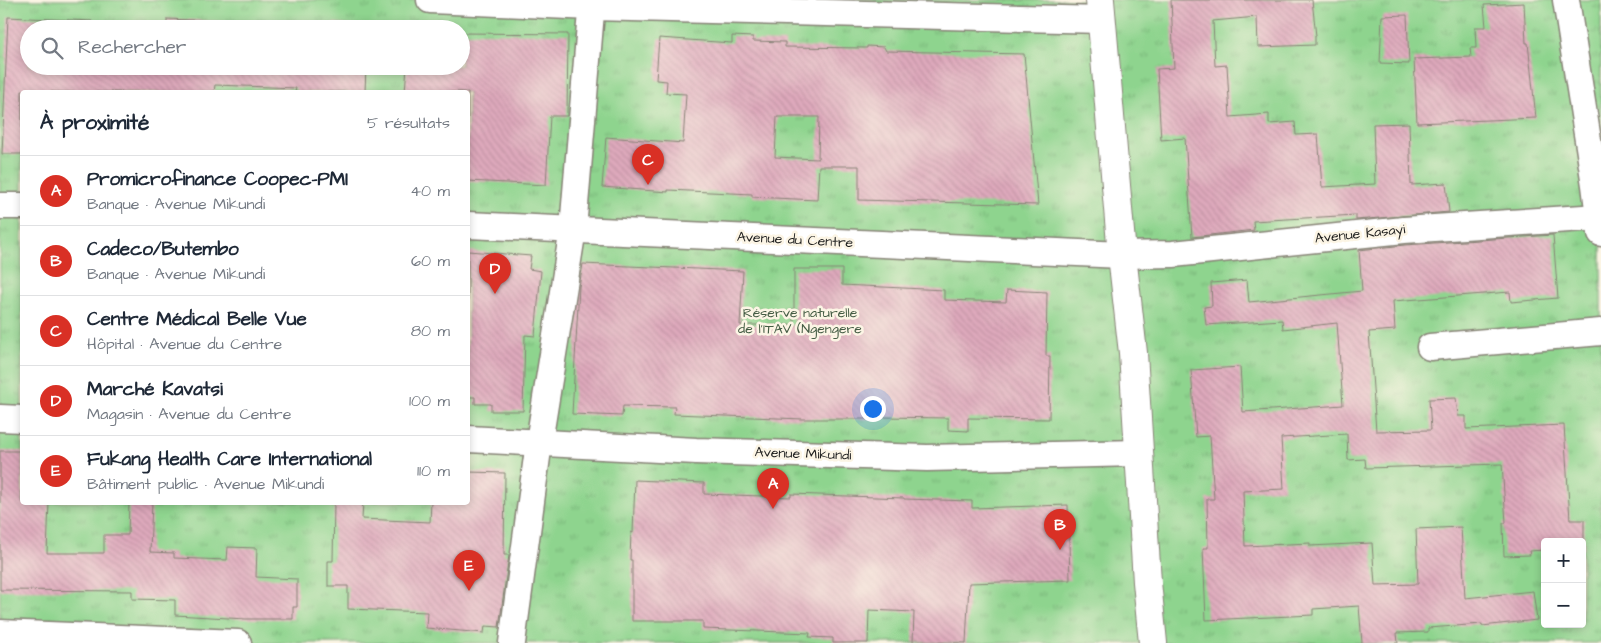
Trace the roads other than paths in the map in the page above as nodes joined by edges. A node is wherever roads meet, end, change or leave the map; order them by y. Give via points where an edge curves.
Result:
1 (430, 0) edge
2 (1566, 0) edge
3 (592, 4) edge
4 (1101, 10) edge
5 (1598, 185) edge
6 (0, 206) edge
7 (20, 206) edge
8 (470, 224) edge
9 (1600, 225) edge
10 (573, 229) junction
11 (1122, 256) junction
12 (1601, 332) edge
13 (1430, 347) dead end
14 (0, 418) edge
15 (20, 419) edge
16 (470, 439) edge
17 (538, 442) junction
18 (1138, 453) junction
19 (0, 633) edge
20 (238, 643) edge
21 (512, 643) edge
22 (1152, 643) edge

1 - 3 street
2 - 5 street
3 - 4 street
3 - 10 street
4 - 11 highway
5 - 9 street
6 - 7 street
8 - 10 street, Avenue du Centre
9 - 11 street, Avenue Kasayi via 1404,230 1173,254
10 - 11 street, Avenue du Centre
10 - 17 street
11 - 18 highway via 1133,353
12 - 13 street
14 - 15 street
16 - 17 street, Avenue Mikundi
17 - 18 street, Avenue Mikundi via 927,458
17 - 21 street
18 - 22 highway
19 - 20 street

